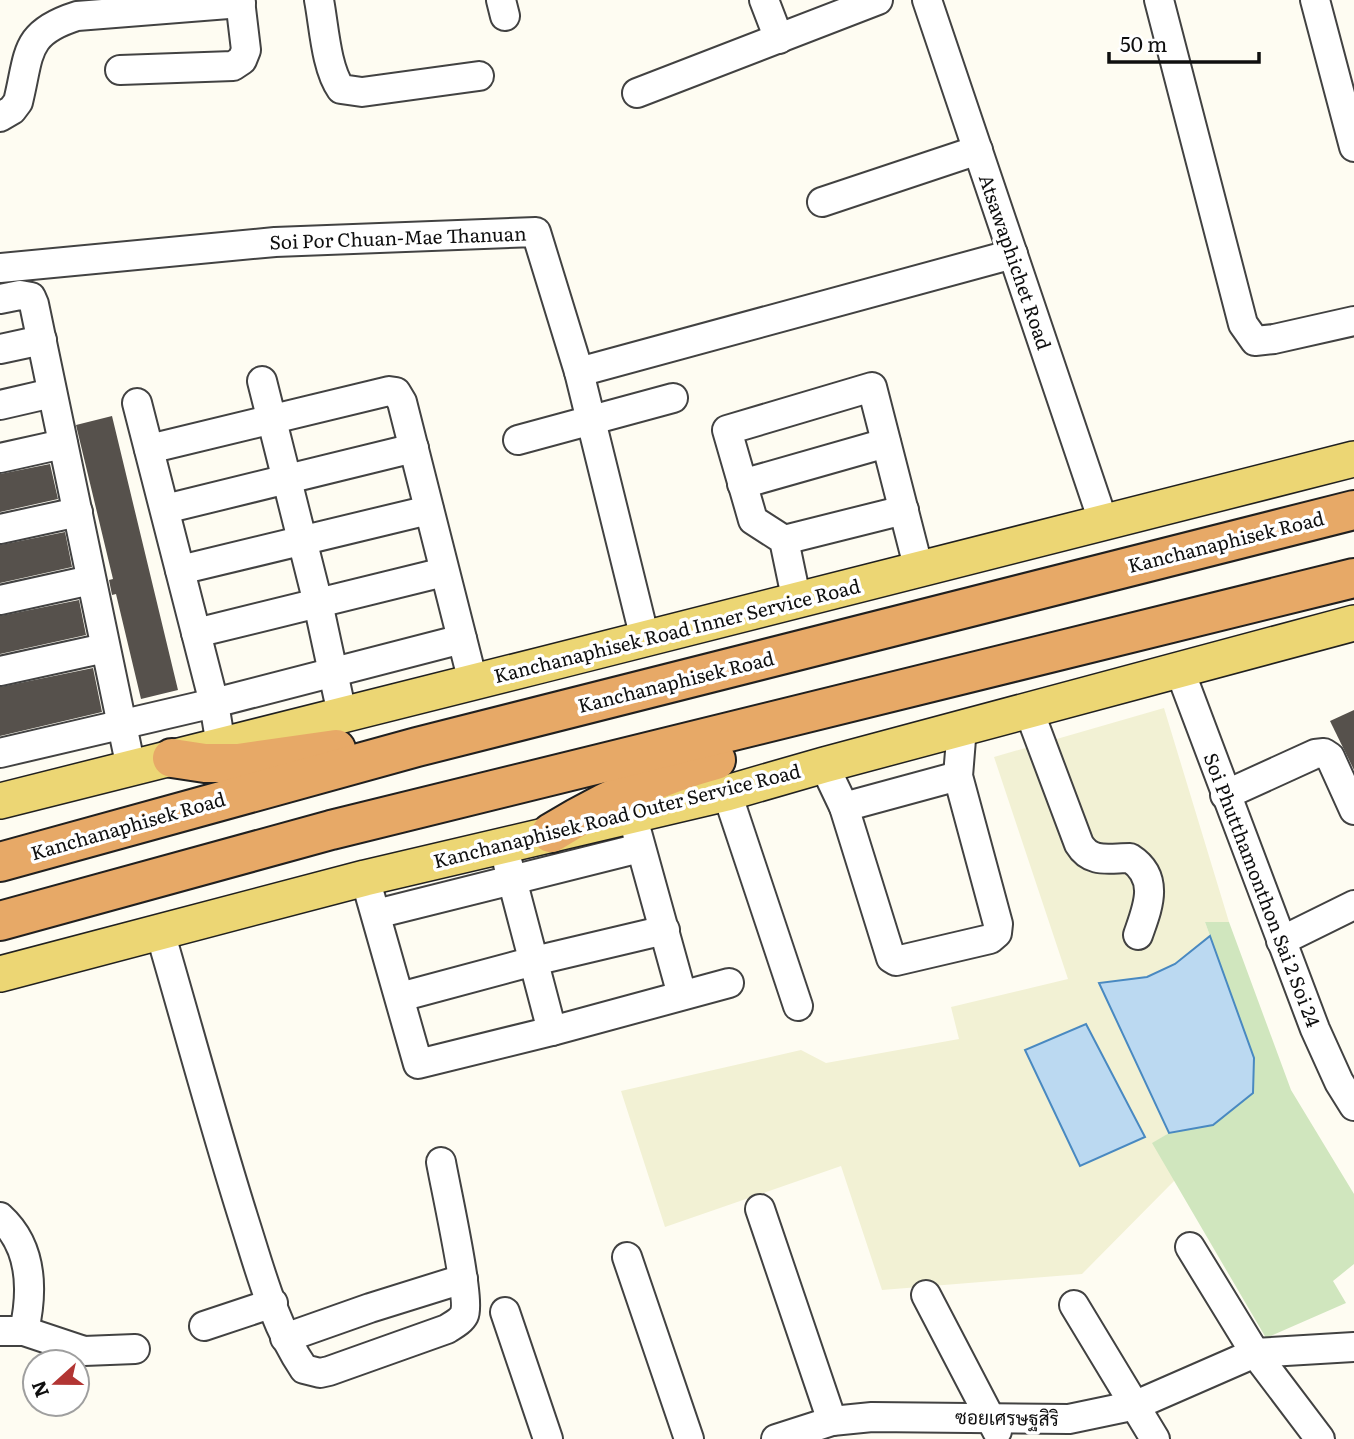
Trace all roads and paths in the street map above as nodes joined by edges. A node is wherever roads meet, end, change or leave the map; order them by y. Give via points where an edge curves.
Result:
1 (319, 0) edge
2 (764, 0) edge
3 (878, 0) edge
4 (927, 0) edge
5 (1159, 0) edge
6 (1315, 0) edge
7 (241, 2) edge
8 (779, 38) junction
9 (120, 70) dead end
10 (479, 76) dead end
11 (637, 93) dead end
12 (0, 117) edge
13 (1354, 148) edge
14 (978, 150) junction
15 (822, 202) dead end
16 (1013, 254) junction
17 (0, 268) edge
18 (0, 299) edge
19 (1354, 321) edge
20 (42, 340) junction
21 (0, 349) edge
22 (579, 372) junction
23 (262, 381) dead end
24 (52, 393) junction
25 (673, 398) dead end
26 (137, 403) dead end
27 (0, 405) edge
28 (272, 420) junction
29 (590, 420) junction
30 (518, 440) dead end
31 (887, 443) junction
32 (63, 444) junction
33 (414, 448) junction
34 (149, 449) junction
35 (0, 458) edge
36 (1354, 459) edge
37 (287, 478) junction
38 (742, 484) junction
39 (165, 509) junction
40 (429, 510) junction
41 (904, 510) junction
42 (1354, 510) edge
43 (78, 512) junction
44 (1104, 524) junction
45 (0, 529) edge
46 (302, 539) junction
47 (784, 540) junction
48 (180, 570) junction
49 (919, 570) junction
50 (444, 572) junction
51 (1354, 578) edge
52 (91, 580) junction
53 (0, 600) edge
54 (797, 602) junction
55 (318, 603) junction
56 (1354, 623) edge
57 (196, 633) junction
58 (462, 639) junction
59 (645, 639) junction
60 (105, 648) junction
61 (0, 671) edge
62 (1180, 671) junction
63 (334, 672) junction
64 (472, 682) junction
65 (214, 703) junction
66 (1029, 711) junction
67 (342, 714) junction
68 (800, 716) junction
69 (121, 726) junction
70 (962, 727) junction
71 (221, 746) junction
72 (417, 747) junction
73 (0, 753) edge
74 (172, 758) junction
75 (824, 765) junction
76 (131, 768) junction
77 (958, 776) junction
78 (727, 793) junction
79 (1225, 795) junction
80 (0, 801) edge
81 (844, 807) junction
82 (1354, 810) edge
83 (636, 831) junction
84 (551, 833) junction
85 (503, 845) junction
86 (0, 862) edge
87 (365, 878) junction
88 (512, 881) junction
89 (1354, 905) edge
90 (376, 914) junction
91 (0, 921) edge
92 (665, 930) junction
93 (160, 932) junction
94 (1138, 935) dead end
95 (1281, 941) junction
96 (534, 961) junction
97 (0, 974) edge
98 (729, 983) dead end
99 (682, 995) junction
100 (400, 997) junction
101 (798, 1006) dead end
102 (552, 1031) junction
103 (1354, 1106) edge
104 (441, 1162) dead end
105 (760, 1209) dead end
106 (0, 1217) edge
107 (1191, 1247) dead end
108 (626, 1257) dead end
109 (463, 1279) junction
110 (926, 1295) dead end
111 (272, 1303) junction
112 (1074, 1305) dead end
113 (505, 1312) dead end
114 (204, 1326) dead end
115 (12, 1331) edge
116 (285, 1338) junction
117 (1354, 1347) edge
118 (135, 1349) dead end
119 (1255, 1353) junction
120 (1136, 1405) junction
121 (832, 1421) junction
122 (996, 1429) edge
123 (548, 1439) edge
124 (689, 1439) edge
125 (776, 1439) edge
126 (1154, 1439) edge
127 (1320, 1439) edge

1 - 10 street via 335,81 341,89 362,92
2 - 8 street
3 - 8 street
4 - 14 street, Atsawaphichet Road
5 - 19 street via 1243,324 1255,341
6 - 13 street
7 - 9 street via 246,50 233,66
7 - 12 street via 63,21 34,40 18,102
8 - 11 street
14 - 15 street
14 - 16 street, Atsawaphichet Road
16 - 22 street
16 - 44 street, Atsawaphichet Road
17 - 22 street, Soi Por Chuan-Mae Thanuan via 275,242 536,232
18 - 20 street via 31,297
20 - 21 street
20 - 24 street
22 - 29 street
23 - 28 street
24 - 27 street
24 - 32 street
25 - 29 street
26 - 34 street
28 - 33 street via 396,392
28 - 34 street
28 - 37 street
29 - 30 street
29 - 59 street
31 - 38 street
31 - 38 street via 873,387 727,430
31 - 41 street
32 - 35 street
32 - 43 street
33 - 37 street
33 - 40 street
34 - 39 street
36 - 44 main road, Kanchanaphisek Road Inner Service Road
37 - 39 street
37 - 46 street
38 - 47 street via 753,520
39 - 48 street
40 - 46 street
40 - 50 street
41 - 47 street
41 - 49 street
42 - 72 highway, Kanchanaphisek Road
43 - 45 street
43 - 52 street
44 - 49 main road, Kanchanaphisek Road Inner Service Road
46 - 48 street
46 - 55 street
47 - 54 street
48 - 57 street
49 - 54 main road, Kanchanaphisek Road Inner Service Road
50 - 55 street
50 - 58 street
51 - 68 highway
52 - 53 street
52 - 60 street
54 - 59 main road, Kanchanaphisek Road Inner Service Road
55 - 57 street
55 - 63 street
56 - 62 main road, Kanchanaphisek Road Outer Service Road
57 - 65 street
58 - 63 street
58 - 64 street
59 - 64 main road, Kanchanaphisek Road Inner Service Road
60 - 61 street
60 - 69 street
62 - 66 main road, Kanchanaphisek Road Outer Service Road
62 - 79 street, Soi Phutthamonthon Sai 2 Soi 24
63 - 65 street
63 - 67 street
64 - 67 main road, Kanchanaphisek Road Inner Service Road
65 - 69 street
65 - 71 street
66 - 70 main road, Kanchanaphisek Road Outer Service Road
66 - 94 street via 1085,853 1093,858 1130,858 1148,883 1150,900
67 - 71 main road, Kanchanaphisek Road Inner Service Road
68 - 84 highway via 757,747 633,788
68 - 91 highway via 331,830
69 - 73 street
69 - 76 street
70 - 75 main road, Kanchanaphisek Road Outer Service Road
70 - 77 street
71 - 74 main road, Kanchanaphisek Road Inner Service Road
72 - 74 highway via 326,750 238,763
72 - 86 highway, Kanchanaphisek Road
74 - 76 main road, Kanchanaphisek Road Inner Service Road
75 - 78 main road, Kanchanaphisek Road Outer Service Road
75 - 81 street
76 - 80 main road, Kanchanaphisek Road Inner Service Road
77 - 81 street
77 - 81 street via 998,924 990,939 896,961 891,958
78 - 83 main road, Kanchanaphisek Road Outer Service Road
78 - 101 street
79 - 82 street via 1324,753
79 - 95 street, Soi Phutthamonthon Sai 2 Soi 24
83 - 84 main road, Kanchanaphisek Road Outer Service Road
83 - 88 street
83 - 92 street
84 - 85 main road, Kanchanaphisek Road Outer Service Road
85 - 87 main road, Kanchanaphisek Road Outer Service Road
85 - 88 street
87 - 90 street
87 - 93 main road, Kanchanaphisek Road Outer Service Road
88 - 90 street
88 - 96 street
89 - 95 street
90 - 100 street
92 - 96 street
92 - 99 street
93 - 97 main road, Kanchanaphisek Road Outer Service Road
93 - 111 street
95 - 103 street, Soi Phutthamonthon Sai 2 Soi 24 via 1315,1029
96 - 100 street
96 - 102 street
98 - 99 street
99 - 102 street
100 - 102 street via 418,1064
104 - 109 street
105 - 121 street
106 - 115 street via 14,1231 30,1279 30,1302
107 - 119 street
108 - 124 street
109 - 116 street
109 - 116 street via 465,1313 455,1324 329,1371 304,1369
110 - 122 street
111 - 114 street
111 - 116 street
112 - 120 street
113 - 123 street
115 - 118 street via 84,1351
117 - 119 street, ซอยเศรษฐสิริ
119 - 120 street, ซอยเศรษฐสิริ
119 - 127 street
120 - 122 street, ซอยเศรษฐสิริ
120 - 126 street
121 - 122 street, ซอยเศรษฐสิริ via 918,1416
121 - 125 street, ซอยเศรษฐสิริ

